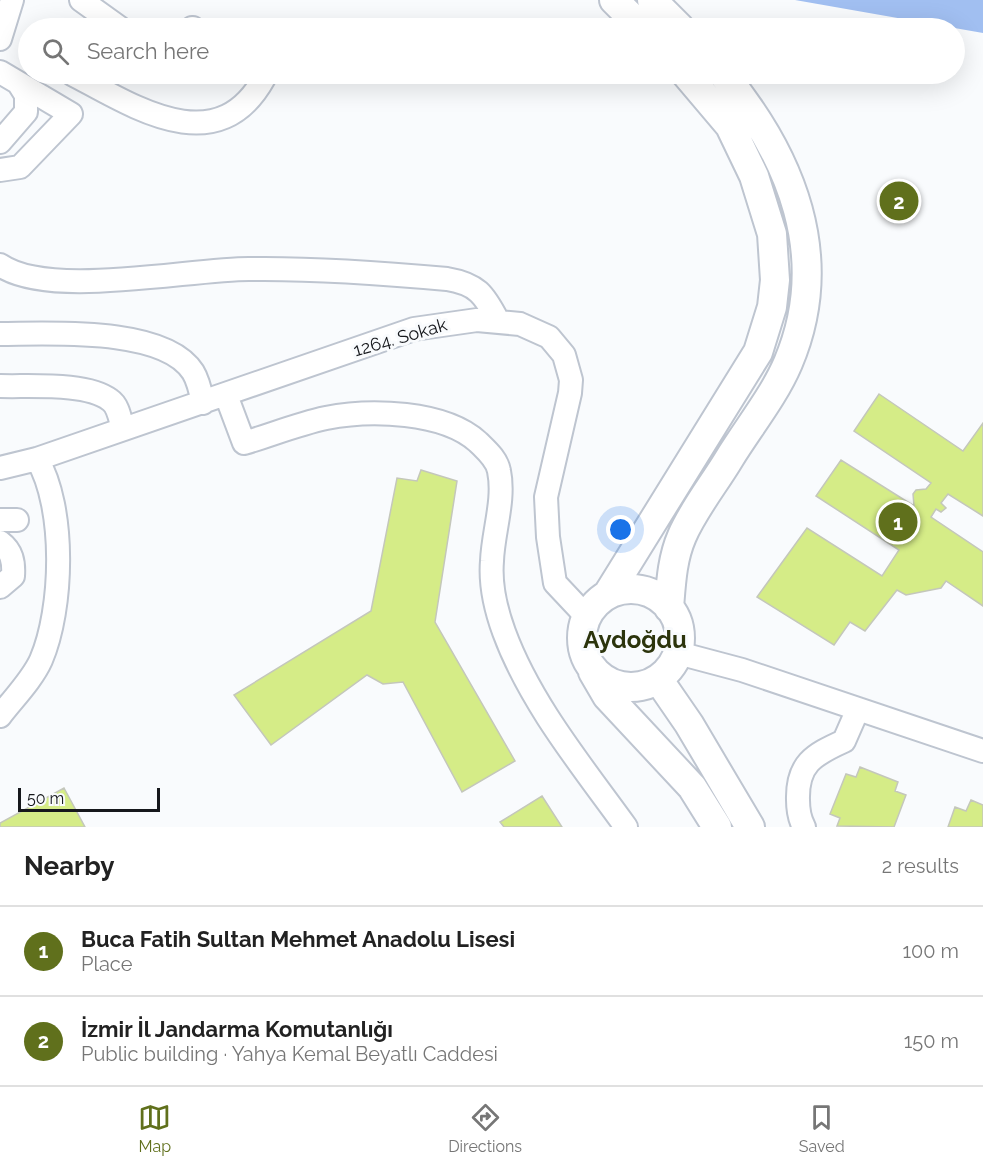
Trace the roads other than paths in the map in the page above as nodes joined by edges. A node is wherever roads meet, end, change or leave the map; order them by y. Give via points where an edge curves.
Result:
1 (12, 0) edge
2 (81, 0) edge
3 (615, 0) edge
4 (652, 0) edge
5 (102, 18) edge
6 (632, 18) edge
7 (670, 18) edge
8 (0, 39) edge
9 (9, 78) edge
10 (19, 84) edge
11 (91, 84) edge
12 (261, 84) edge
13 (694, 84) edge
14 (731, 84) edge
15 (0, 142) edge
16 (0, 170) edge
17 (0, 265) edge
18 (28, 276) junction
19 (0, 283) edge
20 (498, 321) junction
21 (0, 334) edge
22 (0, 386) edge
23 (226, 395) junction
24 (203, 403) junction
25 (123, 429) junction
26 (37, 459) junction
27 (0, 468) edge
28 (0, 542) edge
29 (0, 587) edge
30 (608, 594) junction
31 (669, 608) junction
32 (586, 616) junction
33 (678, 653) junction
34 (588, 662) junction
35 (658, 679) junction
36 (858, 709) junction
37 (0, 716) edge
38 (983, 751) edge
39 (626, 827) edge
40 (717, 827) edge
41 (750, 827) edge
42 (804, 827) edge

1 - 8 street
2 - 5 street
3 - 6 main road
4 - 7 main road
9 - 15 street via 26,95 26,112
10 - 16 street via 71,114 20,167
11 - 12 street via 150,115 173,122 197,123 219,119 238,109
13 - 30 main road via 729,126 754,176 772,234 772,307 758,352
14 - 31 main road via 764,127 787,174 801,223 806,297 788,364 682,536 671,576
17 - 18 street
18 - 19 street
18 - 20 street via 79,281 259,269 447,279 471,285
20 - 23 street, 1264. Sokak via 455,321 414,329
20 - 32 street, 1264. Sokak via 540,331 557,345 569,368 570,393 546,497 548,537 555,583
21 - 24 street via 101,335 152,345 193,372
22 - 25 street via 93,392 116,405
23 - 24 street, 1264. Sokak
23 - 39 street via 244,443 327,417 381,414 443,422 467,433 491,455 499,469 500,495 492,562 493,591 504,632 523,673 569,749
24 - 25 street, 1264. Sokak
25 - 26 street, 1264. Sokak
26 - 27 street, 1264. Sokak
26 - 37 street via 45,473 57,529 52,620 40,663
28 - 29 street via 11,553 13,576
30 - 31 main road via 624,589 641,590 657,596
30 - 32 main road
31 - 33 main road via 677,621
32 - 34 main road via 582,647
33 - 35 main road
33 - 36 street
34 - 35 main road via 598,675 620,685 643,685
34 - 40 main road via 607,696 692,788
35 - 41 main road
36 - 38 street
36 - 42 street via 844,741 820,752 801,771 798,808

